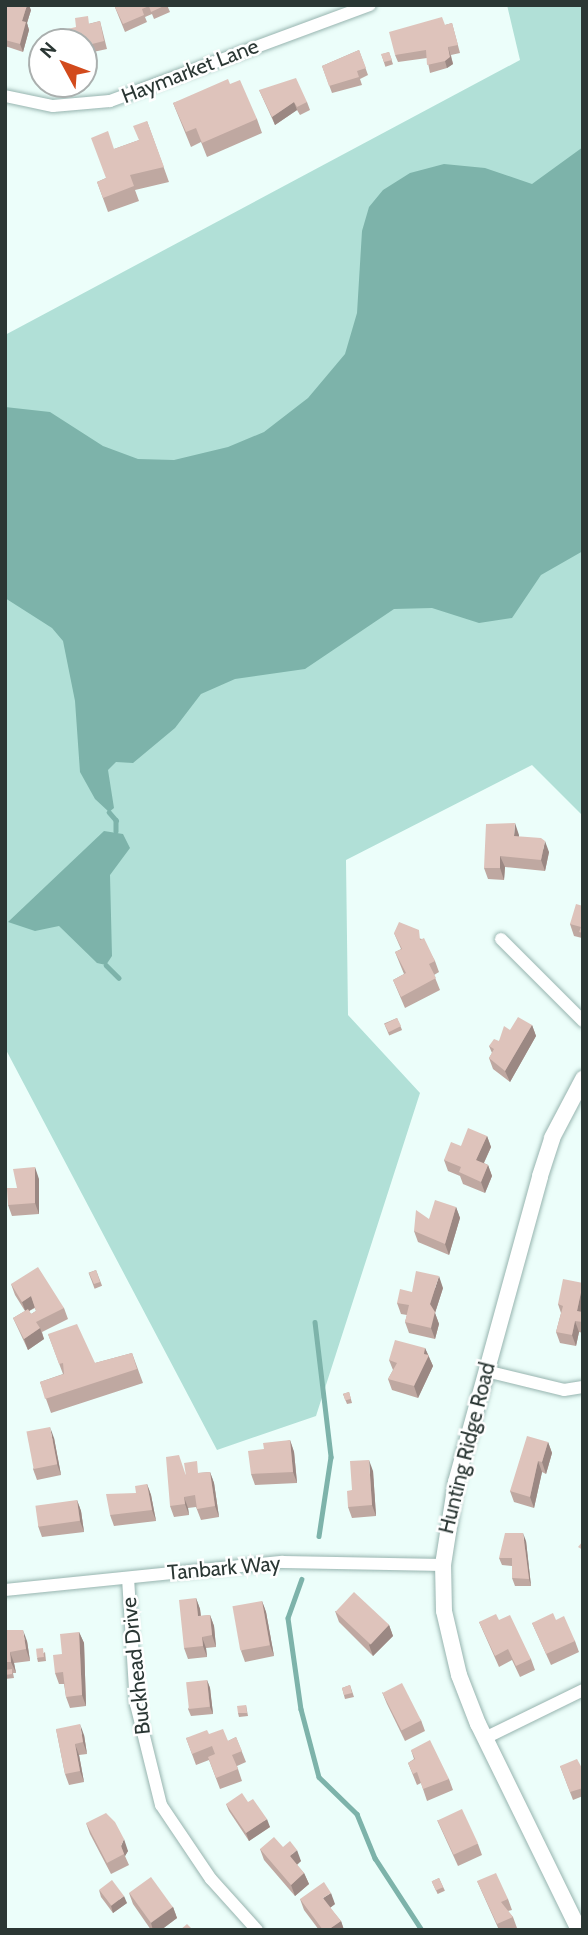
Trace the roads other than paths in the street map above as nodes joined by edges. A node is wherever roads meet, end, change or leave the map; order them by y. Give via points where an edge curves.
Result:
1 (370, 5) edge
2 (355, 7) edge
3 (5, 96) edge
4 (501, 939) dead end
5 (583, 1021) edge
6 (583, 1079) edge
7 (486, 1371) junction
8 (583, 1387) edge
9 (443, 1565) junction
10 (128, 1578) junction
11 (5, 1590) edge
12 (583, 1690) edge
13 (485, 1738) junction
14 (257, 1930) edge
15 (579, 1930) edge

1 - 2 street, Haymarket Lane
2 - 3 street, Haymarket Lane via 110,101 53,106
4 - 5 street
6 - 7 street, Hunting Ridge Road via 548,1151
7 - 8 street via 564,1390
7 - 9 street, Hunting Ridge Road via 449,1512
9 - 10 street, Tanbark Way via 283,1562
9 - 13 street, Hunting Ridge Road via 451,1650
10 - 11 street, Tanbark Way
10 - 14 street, Buckhead Drive via 136,1704 161,1805 205,1871
12 - 13 street
13 - 15 street, Hunting Ridge Road

